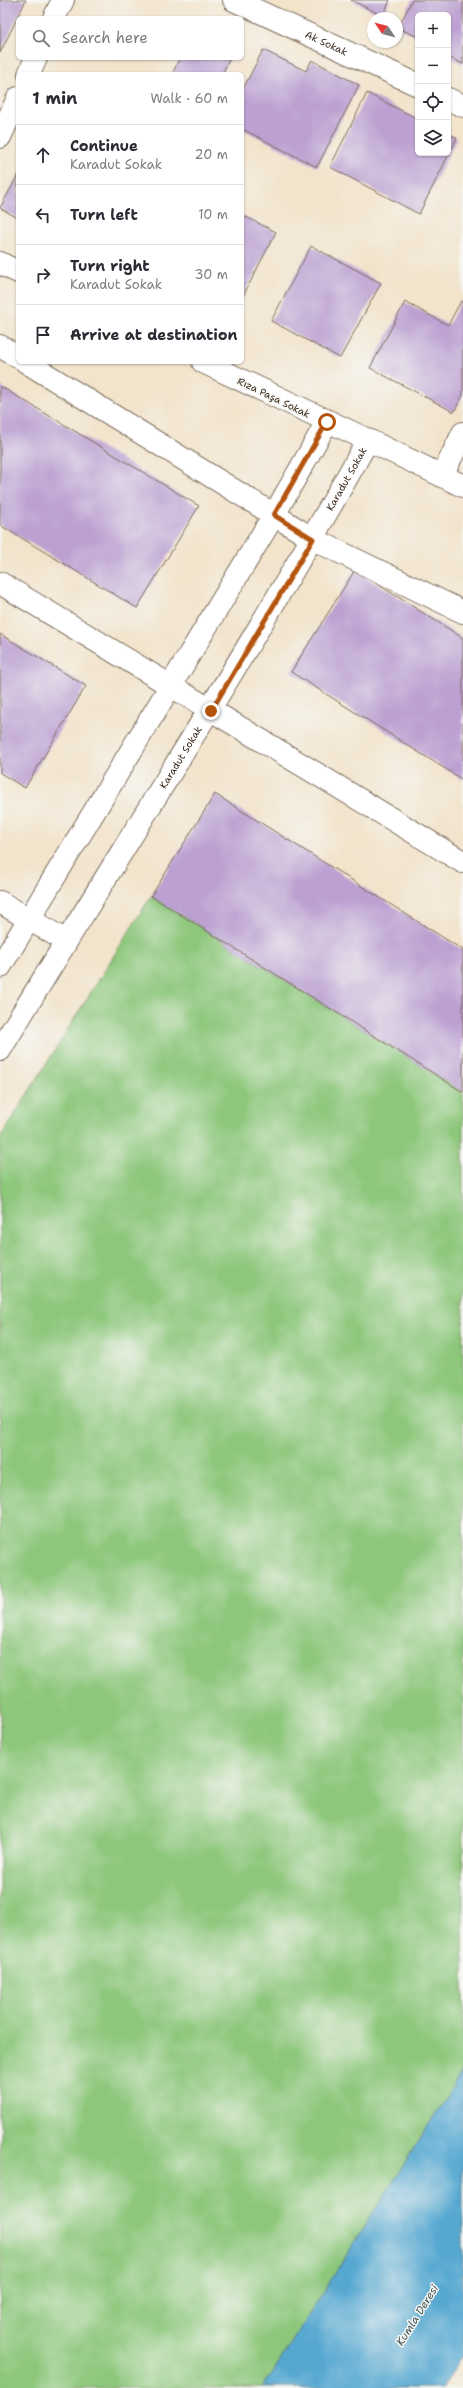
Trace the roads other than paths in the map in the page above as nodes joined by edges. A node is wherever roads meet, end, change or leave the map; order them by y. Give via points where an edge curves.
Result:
1 (62, 0) edge
2 (234, 0) edge
3 (55, 16) edge
4 (35, 60) edge
5 (30, 72) edge
6 (416, 84) edge
7 (451, 100) edge
8 (16, 102) edge
9 (463, 106) edge
10 (0, 138) edge
11 (0, 263) edge
12 (16, 271) edge
13 (0, 346) edge
14 (16, 356) edge
15 (29, 364) edge
16 (207, 364) edge
17 (327, 422) junction
18 (463, 433) edge
19 (368, 440) junction
20 (442, 476) junction
21 (463, 486) edge
22 (274, 515) junction
23 (313, 539) junction
24 (0, 583) edge
25 (463, 612) edge
26 (171, 687) junction
27 (211, 711) junction
28 (463, 862) edge
29 (0, 902) edge
30 (29, 920) junction
31 (66, 941) junction
32 (0, 967) edge
33 (0, 1050) edge

1 - 3 street
2 - 6 street, Ak Sokak
4 - 5 street
7 - 9 street
8 - 10 street
11 - 12 street
13 - 14 street
15 - 22 street
16 - 17 street, Rıza Paşa Sokak
17 - 19 street, Rıza Paşa Sokak
17 - 22 street
18 - 20 street
19 - 20 street, Rıza Paşa Sokak
19 - 23 street, Karadut Sokak
20 - 21 street, Rıza Paşa Sokak
22 - 23 street
22 - 26 street
23 - 25 street
23 - 27 street, Karadut Sokak
24 - 26 street
26 - 27 street
26 - 30 street
27 - 28 street
27 - 31 street, Karadut Sokak
29 - 30 street
30 - 31 street
30 - 32 street
31 - 33 street, Karadut Sokak

